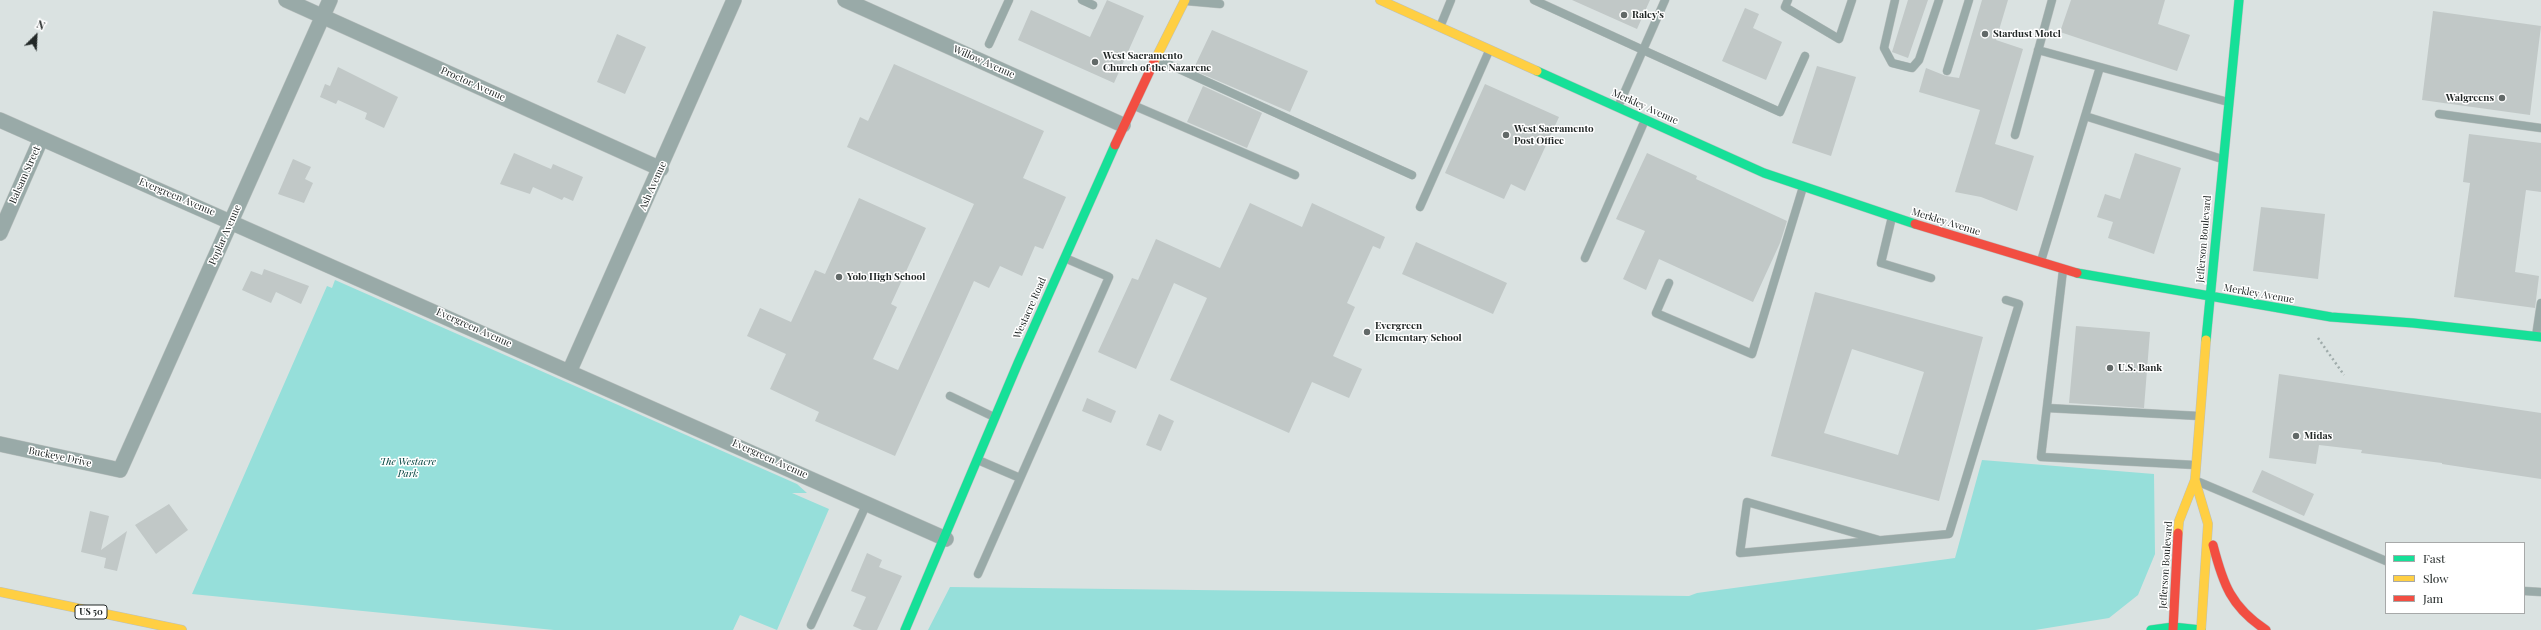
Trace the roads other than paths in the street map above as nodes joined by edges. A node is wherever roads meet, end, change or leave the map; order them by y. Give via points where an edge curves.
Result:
1 (286, 0) edge
2 (330, 0) edge
3 (734, 0) edge
4 (845, 0) edge
5 (1009, 0) edge
6 (1082, 0) edge
7 (1380, 0) edge
8 (1451, 0) edge
9 (1534, 0) edge
10 (1665, 0) edge
11 (1788, 0) edge
12 (1852, 0) edge
13 (1895, 0) edge
14 (1939, 0) edge
15 (1969, 0) edge
16 (2052, 0) edge
17 (2239, 0) edge
18 (1185, 1) edge
19 (1220, 4) dead end
20 (1093, 5) dead end
21 (323, 16) junction
22 (1440, 27) junction
23 (989, 44) dead end
24 (1490, 50) junction
25 (1643, 50) junction
26 (2038, 50) junction
27 (1805, 56) dead end
28 (1156, 59) junction
29 (2100, 67) junction
30 (1947, 71) dead end
31 (2228, 102) junction
32 (1133, 105) junction
33 (1618, 107) junction
34 (2439, 114) dead end
35 (2085, 116) junction
36 (1645, 119) junction
37 (0, 120) edge
38 (1123, 124) junction
39 (2541, 128) edge
40 (2015, 135) dead end
41 (41, 139) junction
42 (2222, 160) junction
43 (661, 169) junction
44 (1295, 175) dead end
45 (1412, 175) dead end
46 (1803, 186) junction
47 (1420, 207) dead end
48 (1893, 216) junction
49 (231, 221) junction
50 (0, 233) edge
51 (1065, 257) junction
52 (1585, 258) dead end
53 (2041, 262) junction
54 (2063, 269) junction
55 (1931, 278) dead end
56 (1669, 283) dead end
57 (2210, 296) junction
58 (2006, 300) dead end
59 (2541, 303) edge
60 (2539, 337) edge
61 (570, 370) junction
62 (950, 396) dead end
63 (2047, 408) junction
64 (2199, 416) junction
65 (994, 417) junction
66 (0, 444) edge
67 (977, 460) junction
68 (2196, 465) junction
69 (120, 470) joint
70 (1020, 478) junction
71 (2195, 480) junction
72 (867, 503) junction
73 (2208, 524) junction
74 (946, 539) junction
75 (1879, 540) junction
76 (2385, 561) edge
77 (978, 574) dead end
78 (2525, 591) edge
79 (0, 592) edge
80 (2541, 592) edge
81 (811, 625) dead end
82 (2173, 628) edge
83 (182, 630) edge
84 (905, 630) edge
85 (2151, 630) edge
86 (2202, 630) edge
87 (2266, 630) edge

1 - 21 street, Proctor Avenue
2 - 21 street, Poplar Avenue
3 - 43 street, Ash Avenue
4 - 38 street, Willow Avenue
5 - 23 lane
6 - 20 lane
7 - 22 main road, Merkley Avenue
8 - 22 lane
9 - 25 lane
10 - 25 lane
11 - 12 lane via 1785,7 1839,39
13 - 14 lane via 1884,48 1892,63 1912,68 1919,60
15 - 30 lane
16 - 26 lane
17 - 31 main road, Jefferson Boulevard
18 - 19 lane
18 - 28 main road, Westacre Road
21 - 43 street, Proctor Avenue
21 - 49 street, Poplar Avenue
22 - 24 main road, Merkley Avenue
24 - 33 main road, Merkley Avenue
24 - 47 lane
25 - 27 lane via 1780,112
25 - 33 lane
26 - 29 lane
26 - 40 lane
28 - 32 main road, Westacre Road
28 - 45 lane
29 - 31 lane
29 - 35 lane
31 - 42 main road, Jefferson Boulevard
32 - 38 main road, Westacre Road
32 - 44 lane
33 - 36 main road, Merkley Avenue
34 - 39 lane
35 - 42 lane
35 - 53 lane
36 - 46 main road, Merkley Avenue via 1764,173
36 - 52 lane
37 - 41 street, Evergreen Avenue
38 - 51 main road, Westacre Road
41 - 49 street, Evergreen Avenue
41 - 50 street, Balsam Street
42 - 57 main road, Jefferson Boulevard
43 - 61 street, Ash Avenue
46 - 48 main road, Merkley Avenue
46 - 56 lane via 1752,354 1656,313
48 - 53 main road, Merkley Avenue
48 - 55 lane via 1881,263
49 - 61 street, Evergreen Avenue
49 - 69 street, Poplar Avenue
51 - 65 main road, Westacre Road
51 - 70 lane via 1109,277
53 - 54 main road, Merkley Avenue
54 - 57 main road, Merkley Avenue via 2082,275
54 - 63 lane
57 - 60 main road, Merkley Avenue via 2331,317 2414,322
57 - 64 main road, Jefferson Boulevard
58 - 75 lane via 2019,304 1949,534
59 - 60 lane
61 - 72 street, Evergreen Avenue
62 - 65 lane
63 - 64 lane
63 - 68 lane via 2041,457
64 - 68 main road, Jefferson Boulevard
65 - 67 main road, Westacre Road
66 - 69 street, Buckeye Drive
67 - 70 lane
67 - 74 main road, Westacre Road
68 - 71 main road, Jefferson Boulevard
70 - 77 lane
71 - 73 main road, Jefferson Boulevard
71 - 76 lane
71 - 82 main road, Jefferson Boulevard via 2179,521
72 - 74 street, Evergreen Avenue
72 - 81 lane
73 - 86 main road, Jefferson Boulevard
73 - 87 main road via 2222,581 2229,597 2242,612
74 - 84 main road, Westacre Road
75 - 75 lane via 1771,550 1740,553 1747,502
78 - 80 lane
79 - 83 main road, US 50
82 - 85 main road
82 - 86 main road

